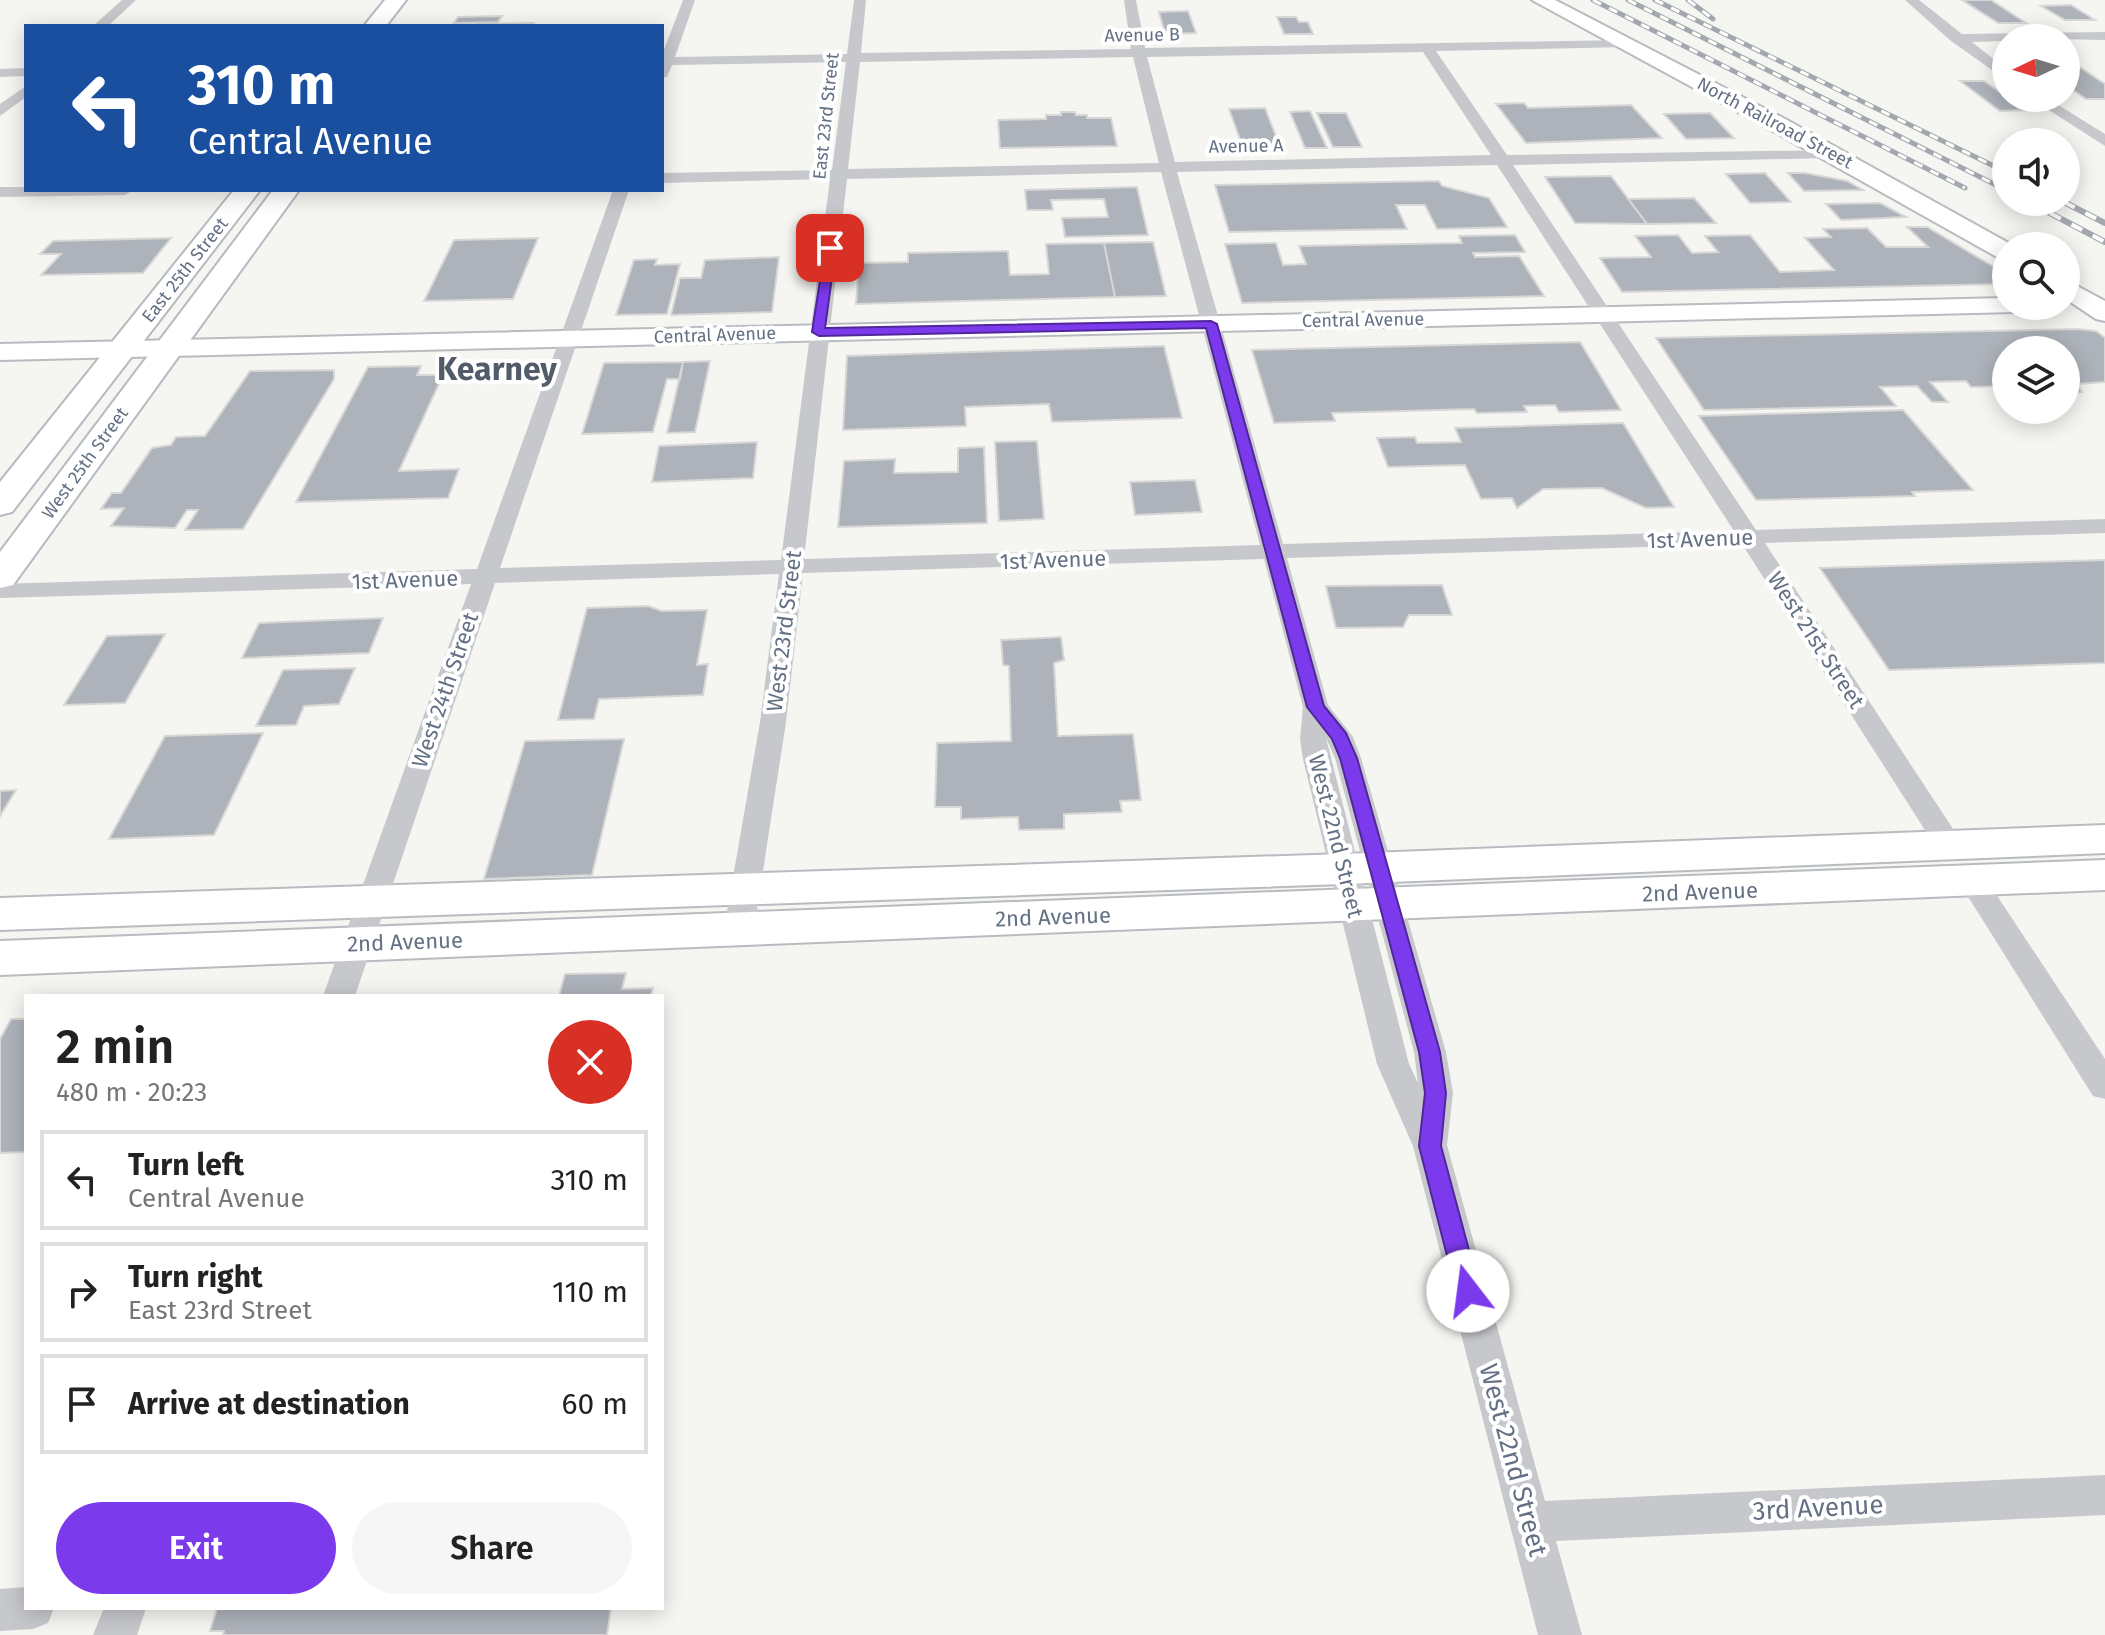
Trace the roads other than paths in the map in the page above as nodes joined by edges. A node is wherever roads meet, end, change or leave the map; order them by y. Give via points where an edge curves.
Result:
1 (130, 0) edge
2 (396, 0) edge
3 (689, 0) edge
4 (860, 0) edge
5 (1130, 0) edge
6 (1541, 0) edge
7 (1911, 0) edge
8 (102, 24) edge
9 (377, 24) edge
10 (2105, 36) edge
11 (1956, 38) junction
12 (1623, 44) junction
13 (1427, 48) junction
14 (1139, 53) junction
15 (851, 57) junction
16 (664, 65) edge
17 (1992, 65) edge
18 (24, 72) edge
19 (0, 73) edge
20 (24, 92) edge
21 (0, 112) edge
22 (2059, 112) edge
23 (2105, 141) edge
24 (1830, 153) junction
25 (1502, 160) junction
26 (1168, 167) junction
27 (840, 174) junction
28 (664, 178) edge
29 (0, 192) edge
30 (24, 192) edge
31 (245, 192) edge
32 (285, 192) edge
33 (620, 192) edge
34 (1992, 244) edge
35 (1992, 306) edge
36 (1605, 314) junction
37 (1211, 324) junction
38 (819, 332) junction
39 (568, 339) junction
40 (170, 348) junction
41 (124, 349) junction
42 (0, 352) edge
43 (0, 505) edge
44 (2105, 526) edge
45 (1750, 538) junction
46 (1276, 553) junction
47 (792, 568) junction
48 (0, 577) edge
49 (484, 578) junction
50 (0, 591) edge
51 (1949, 845) junction
52 (2095, 857) edge
53 (1972, 880) junction
54 (744, 887) junction
55 (1366, 887) junction
56 (372, 901) junction
57 (0, 914) edge
58 (739, 929) junction
59 (357, 944) junction
60 (0, 958) edge
61 (340, 994) edge
62 (2105, 1086) edge
63 (2105, 1495) edge
64 (1530, 1522) junction
65 (24, 1609) edge
66 (0, 1610) edge
67 (124, 1610) edge
68 (115, 1635) edge
69 (1560, 1635) edge

1 - 8 street
2 - 9 main road
3 - 16 street
4 - 15 street, East 23rd Street
5 - 14 street, West 22nd Street
6 - 12 main road, North Railroad Street
7 - 11 street
10 - 11 street
11 - 17 street
12 - 13 street, Avenue B
12 - 24 main road, North Railroad Street
13 - 14 street, Avenue B
13 - 25 street, West 21st Street
14 - 15 street, Avenue B
14 - 26 street, West 22nd Street
15 - 16 street, Avenue B
15 - 27 street, East 23rd Street
18 - 19 street
20 - 21 street
22 - 23 street
24 - 25 street, Avenue A
24 - 34 main road, North Railroad Street
25 - 26 street, Avenue A
25 - 36 street, West 21st Street
26 - 27 street, Avenue A
26 - 37 street, West 22nd Street
27 - 28 street, Avenue A
27 - 38 street, East 23rd Street
29 - 30 street
31 - 41 main road, East 25th Street
32 - 40 main road, East 25th Street
33 - 39 street, West 24th Street
35 - 36 main road, Central Avenue
36 - 37 main road, Central Avenue
36 - 45 street, West 21st Street
37 - 38 main road, Central Avenue
37 - 46 street, West 22nd Street
38 - 39 main road, Central Avenue
38 - 47 street, West 23rd Street
39 - 40 main road, Central Avenue
39 - 49 street, West 24th Street
40 - 41 main road, Central Avenue
40 - 48 main road, West 25th Street
41 - 42 main road, Central Avenue
41 - 43 main road, West 25th Street
44 - 45 street, 1st Avenue
45 - 46 street, 1st Avenue
45 - 51 street, West 21st Street
46 - 47 street, 1st Avenue
46 - 55 street, West 22nd Street via 1316,707 1316,759
47 - 49 street, 1st Avenue
47 - 54 street, West 23rd Street via 773,722
49 - 50 street, 1st Avenue
49 - 56 street, West 24th Street
51 - 52 main road, 2nd Avenue
51 - 55 main road, 2nd Avenue
52 - 53 main road, 2nd Avenue
53 - 55 main road, 2nd Avenue
53 - 62 street
54 - 55 main road, 2nd Avenue
54 - 56 main road, 2nd Avenue
54 - 58 street, West 23rd Street
55 - 58 main road, 2nd Avenue
55 - 64 street, West 22nd Street via 1393,1064 1430,1146
56 - 57 main road, 2nd Avenue
56 - 59 street, West 24th Street
58 - 59 main road, 2nd Avenue
59 - 60 main road, 2nd Avenue
59 - 61 street, West 24th Street
63 - 64 street, 3rd Avenue
64 - 69 street, West 22nd Street
65 - 66 street
67 - 68 street

